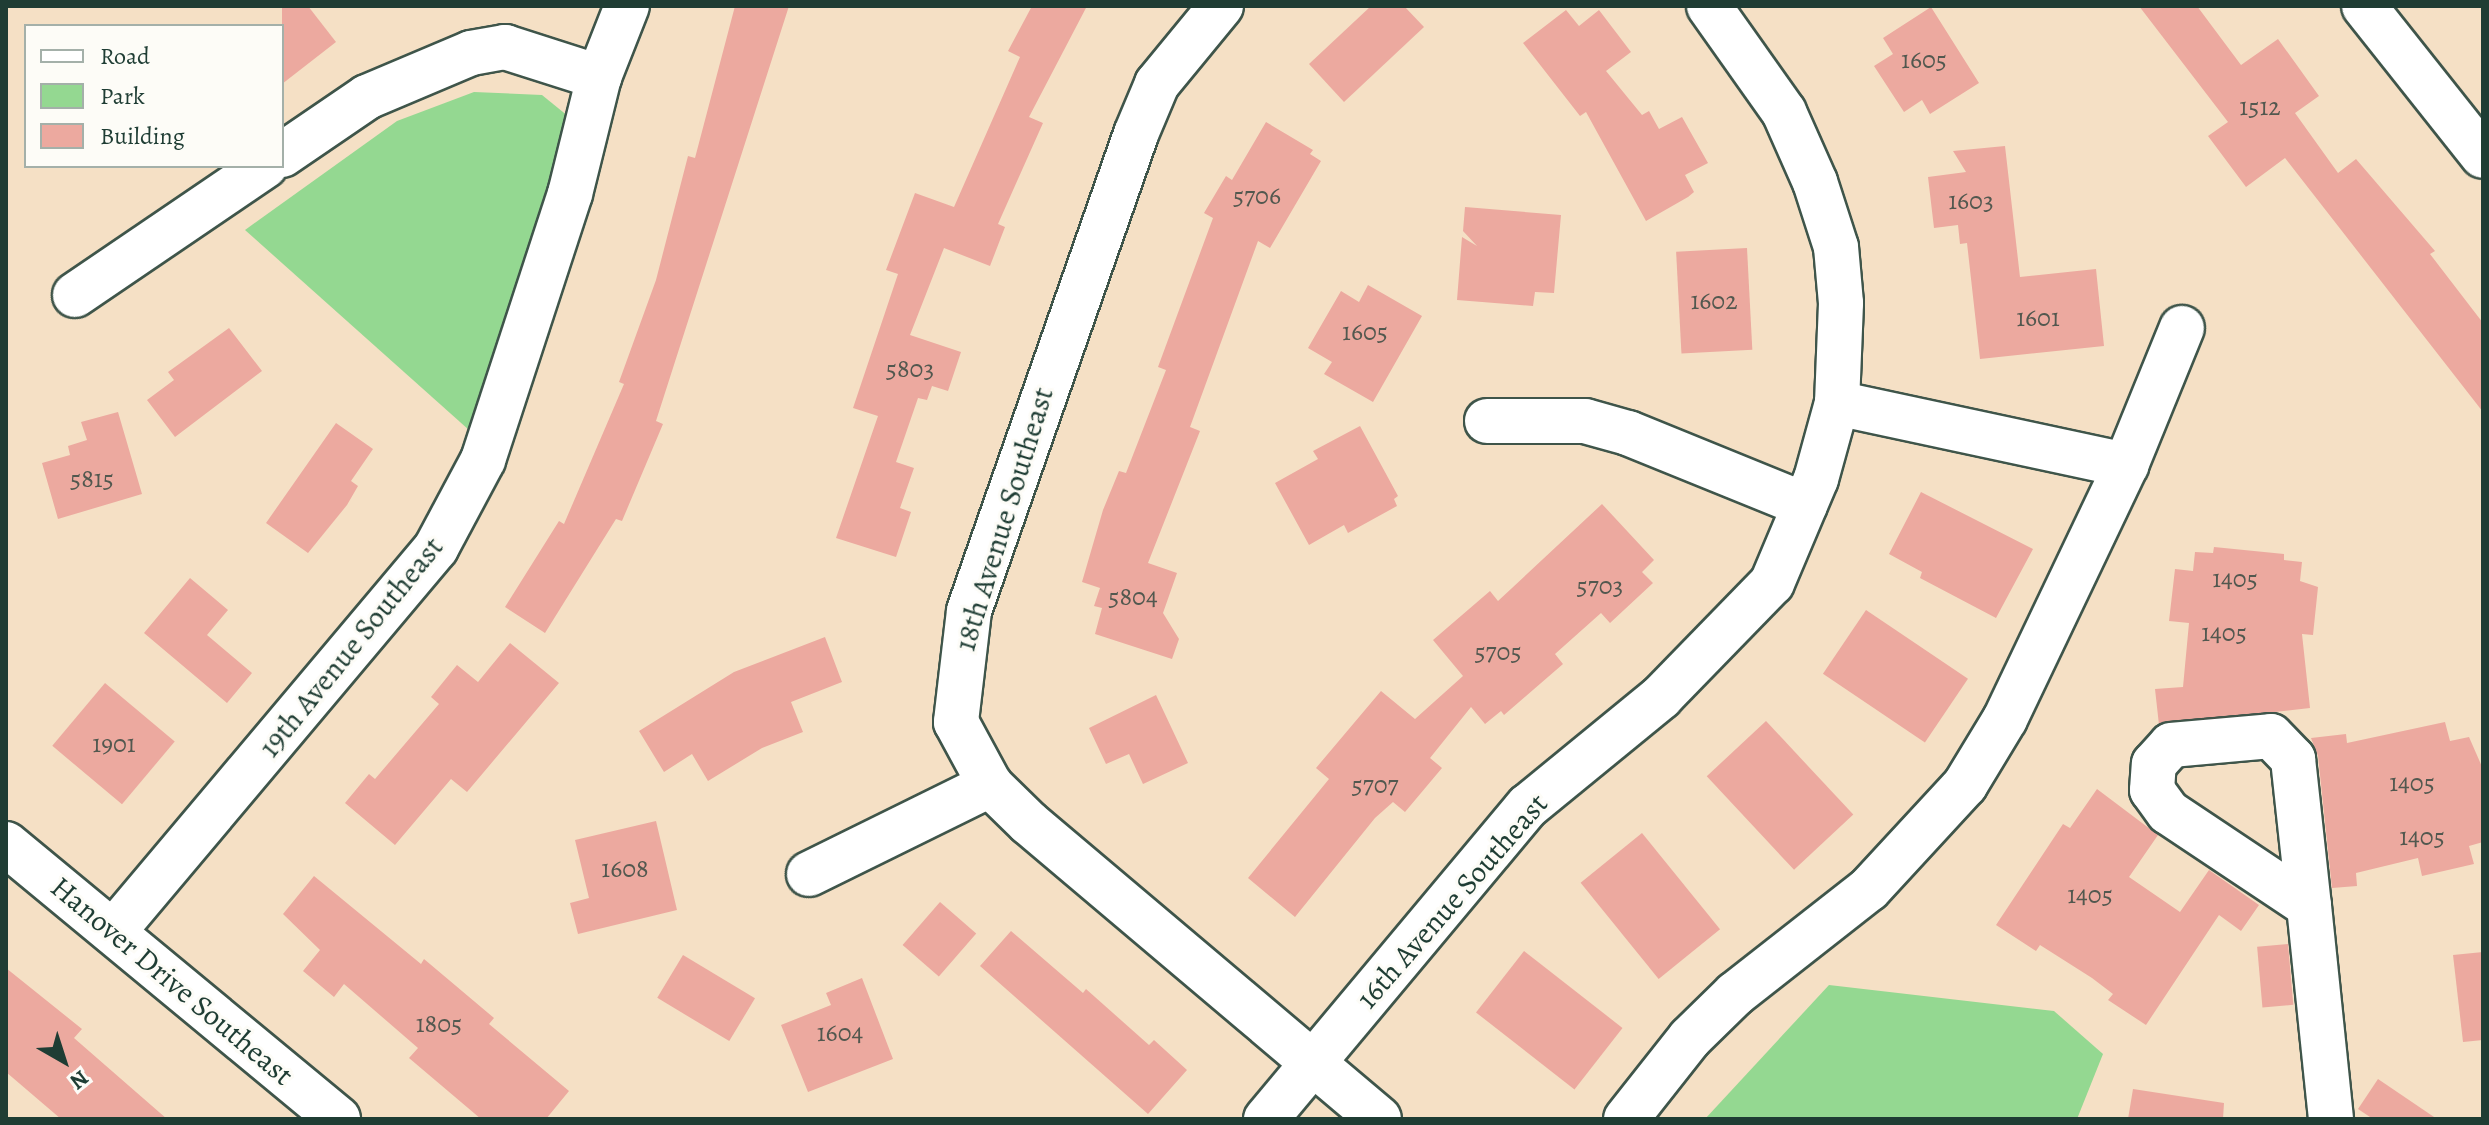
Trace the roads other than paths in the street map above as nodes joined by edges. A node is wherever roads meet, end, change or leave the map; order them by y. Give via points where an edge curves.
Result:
1 (627, 6) edge
2 (1221, 6) edge
3 (1709, 6) edge
4 (2364, 6) edge
5 (599, 77) junction
6 (284, 154) edge
7 (2483, 156) edge
8 (262, 168) edge
9 (75, 295) dead end
10 (2182, 328) dead end
11 (1837, 403) junction
12 (1487, 421) dead end
13 (2126, 465) junction
14 (1805, 505) junction
15 (990, 785) junction
16 (6, 844) edge
17 (809, 874) dead end
18 (2309, 906) dead end
19 (113, 932) junction
20 (1312, 1062) junction
21 (338, 1119) edge
22 (1266, 1119) edge
23 (1379, 1119) edge
24 (1626, 1119) edge
25 (2331, 1119) edge

1 - 5 street, 19th Avenue Southeast
2 - 15 street, 18th Avenue Southeast via 1157,84 1141,122 969,611 956,722
3 - 11 street, 16th Avenue Southeast via 1784,112 1836,247 1841,303
4 - 7 street
5 - 6 street via 505,47 471,53 367,97
5 - 19 street, 19th Avenue Southeast via 570,194 483,460 436,548
8 - 9 street
10 - 13 street
11 - 13 street
11 - 14 street, 16th Avenue Southeast
12 - 14 street via 1585,421 1628,433
13 - 24 street via 2005,719 1965,785 1869,889 1735,994 1690,1038
14 - 20 street, 16th Avenue Southeast via 1772,583 1661,697 1528,806
15 - 17 street
15 - 20 street, 18th Avenue Southeast
16 - 19 street, Hanover Drive Southeast
18 - 25 street
19 - 21 street, Hanover Drive Southeast
20 - 22 street
20 - 23 street, 18th Avenue Southeast

